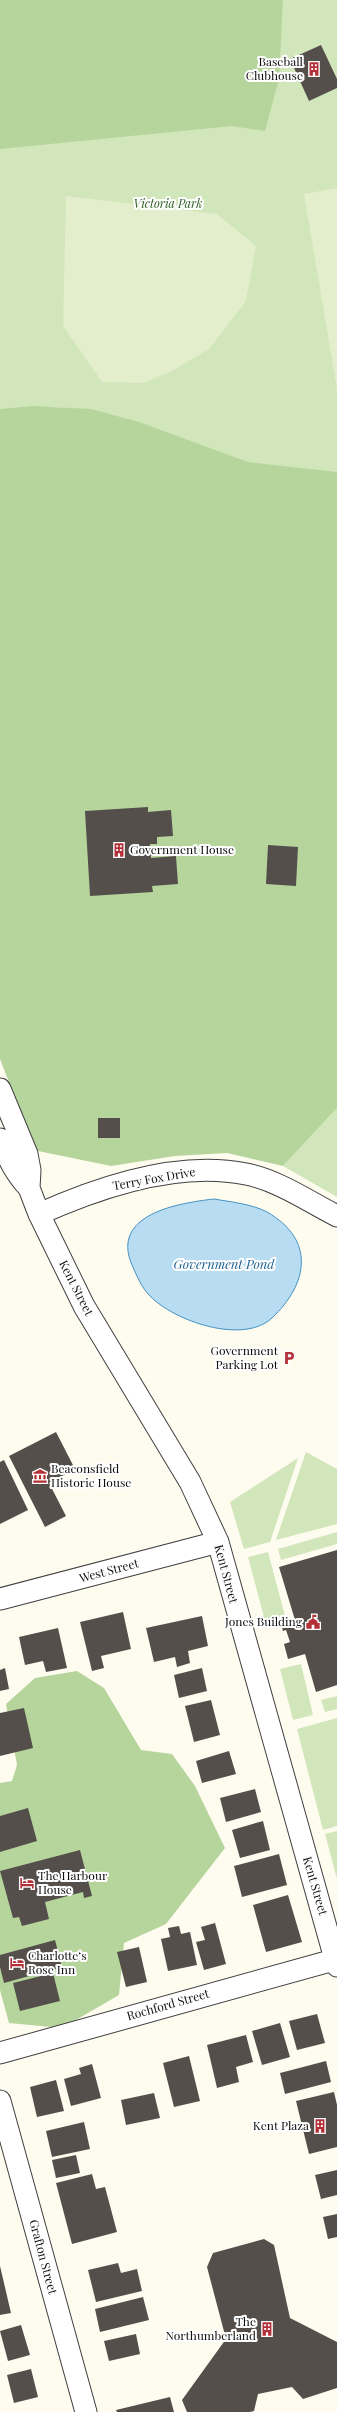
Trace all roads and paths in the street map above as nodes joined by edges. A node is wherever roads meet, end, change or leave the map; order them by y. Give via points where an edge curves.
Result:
1 (0, 1089) edge
2 (0, 1139) edge
3 (30, 1188) junction
4 (39, 1214) junction
5 (337, 1216) edge
6 (218, 1542) junction
7 (0, 1599) edge
8 (336, 1961) edge
9 (0, 2053) edge
10 (0, 2102) edge
11 (86, 2412) edge

1 - 3 street via 27,1154
2 - 3 street via 9,1162
3 - 4 street, Kent Street
4 - 5 street, Terry Fox Drive via 87,1193 191,1170 245,1174 263,1179
4 - 6 street, Kent Street via 84,1306 190,1482
6 - 7 street, West Street
6 - 8 street, Kent Street
8 - 9 street, Rochford Street
10 - 11 street, Grafton Street

